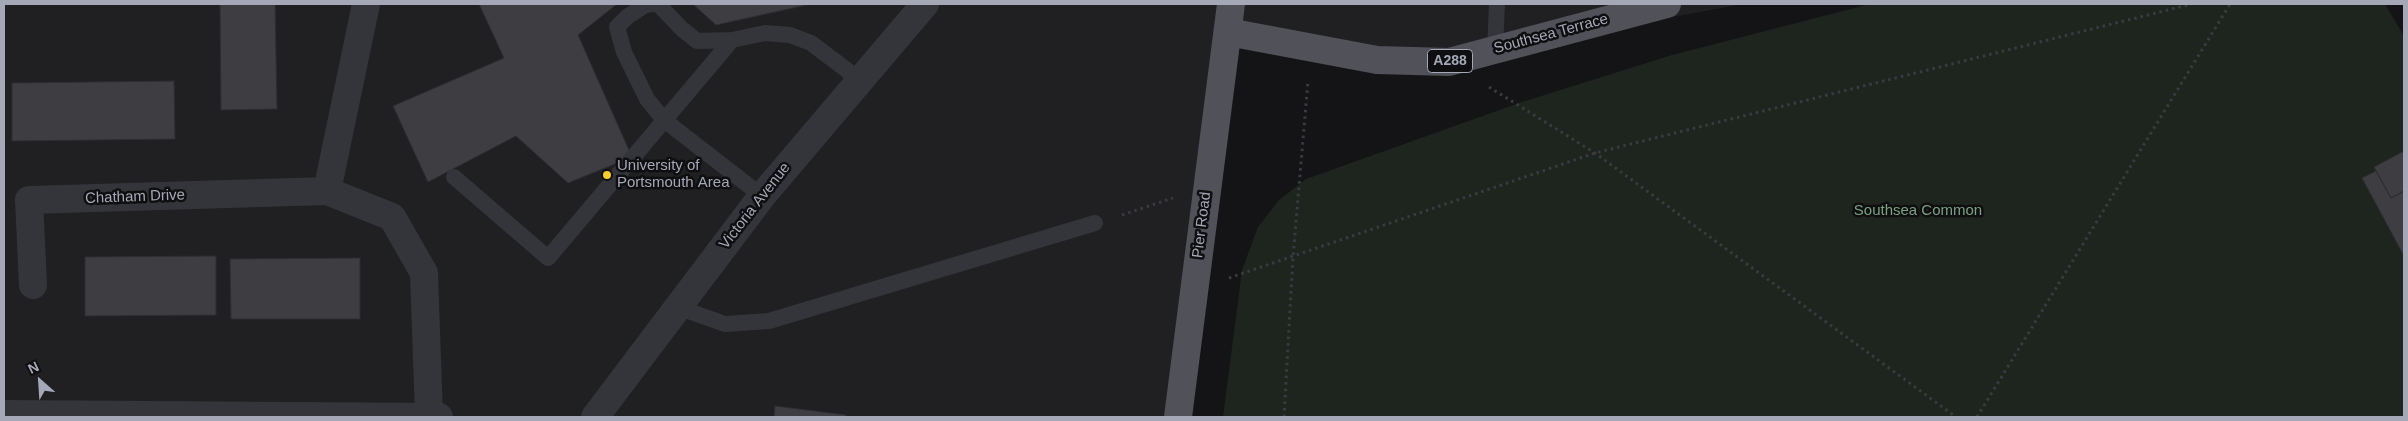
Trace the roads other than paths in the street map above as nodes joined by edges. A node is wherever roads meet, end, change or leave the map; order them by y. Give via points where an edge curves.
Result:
1 (366, 4) edge
2 (653, 4) edge
3 (658, 4) edge
4 (925, 4) edge
5 (1231, 4) edge
6 (1497, 4) edge
7 (1667, 4) edge
8 (1228, 32) junction
9 (732, 40) junction
10 (1495, 49) junction
11 (860, 80) junction
12 (664, 120) junction
13 (454, 177) dead end
14 (327, 191) junction
15 (762, 196) junction
16 (1095, 223) road end
17 (33, 285) dead end
18 (677, 307) junction
19 (4, 414) edge
20 (434, 417) edge
21 (595, 417) edge
22 (1178, 417) edge

1 - 14 street
2 - 12 lane via 645,5 617,28 624,52 647,99
3 - 9 lane via 698,41
4 - 11 street, Victoria Avenue
5 - 8 main road, Pier Road
6 - 10 lane
7 - 10 main road, Southsea Terrace / A288
8 - 10 main road, Southsea Terrace / A288 via 1377,60 1448,62
8 - 22 main road, Pier Road
9 - 11 lane via 765,33 790,35 811,43
9 - 12 lane
11 - 15 street, Victoria Avenue
12 - 13 lane via 548,258
12 - 15 lane
14 - 17 street, Chatham Drive via 30,200
14 - 20 street, Chatham Drive via 392,217 424,272
15 - 18 street, Victoria Avenue
16 - 18 lane via 769,321 725,324
18 - 21 street, Victoria Avenue
19 - 20 street

